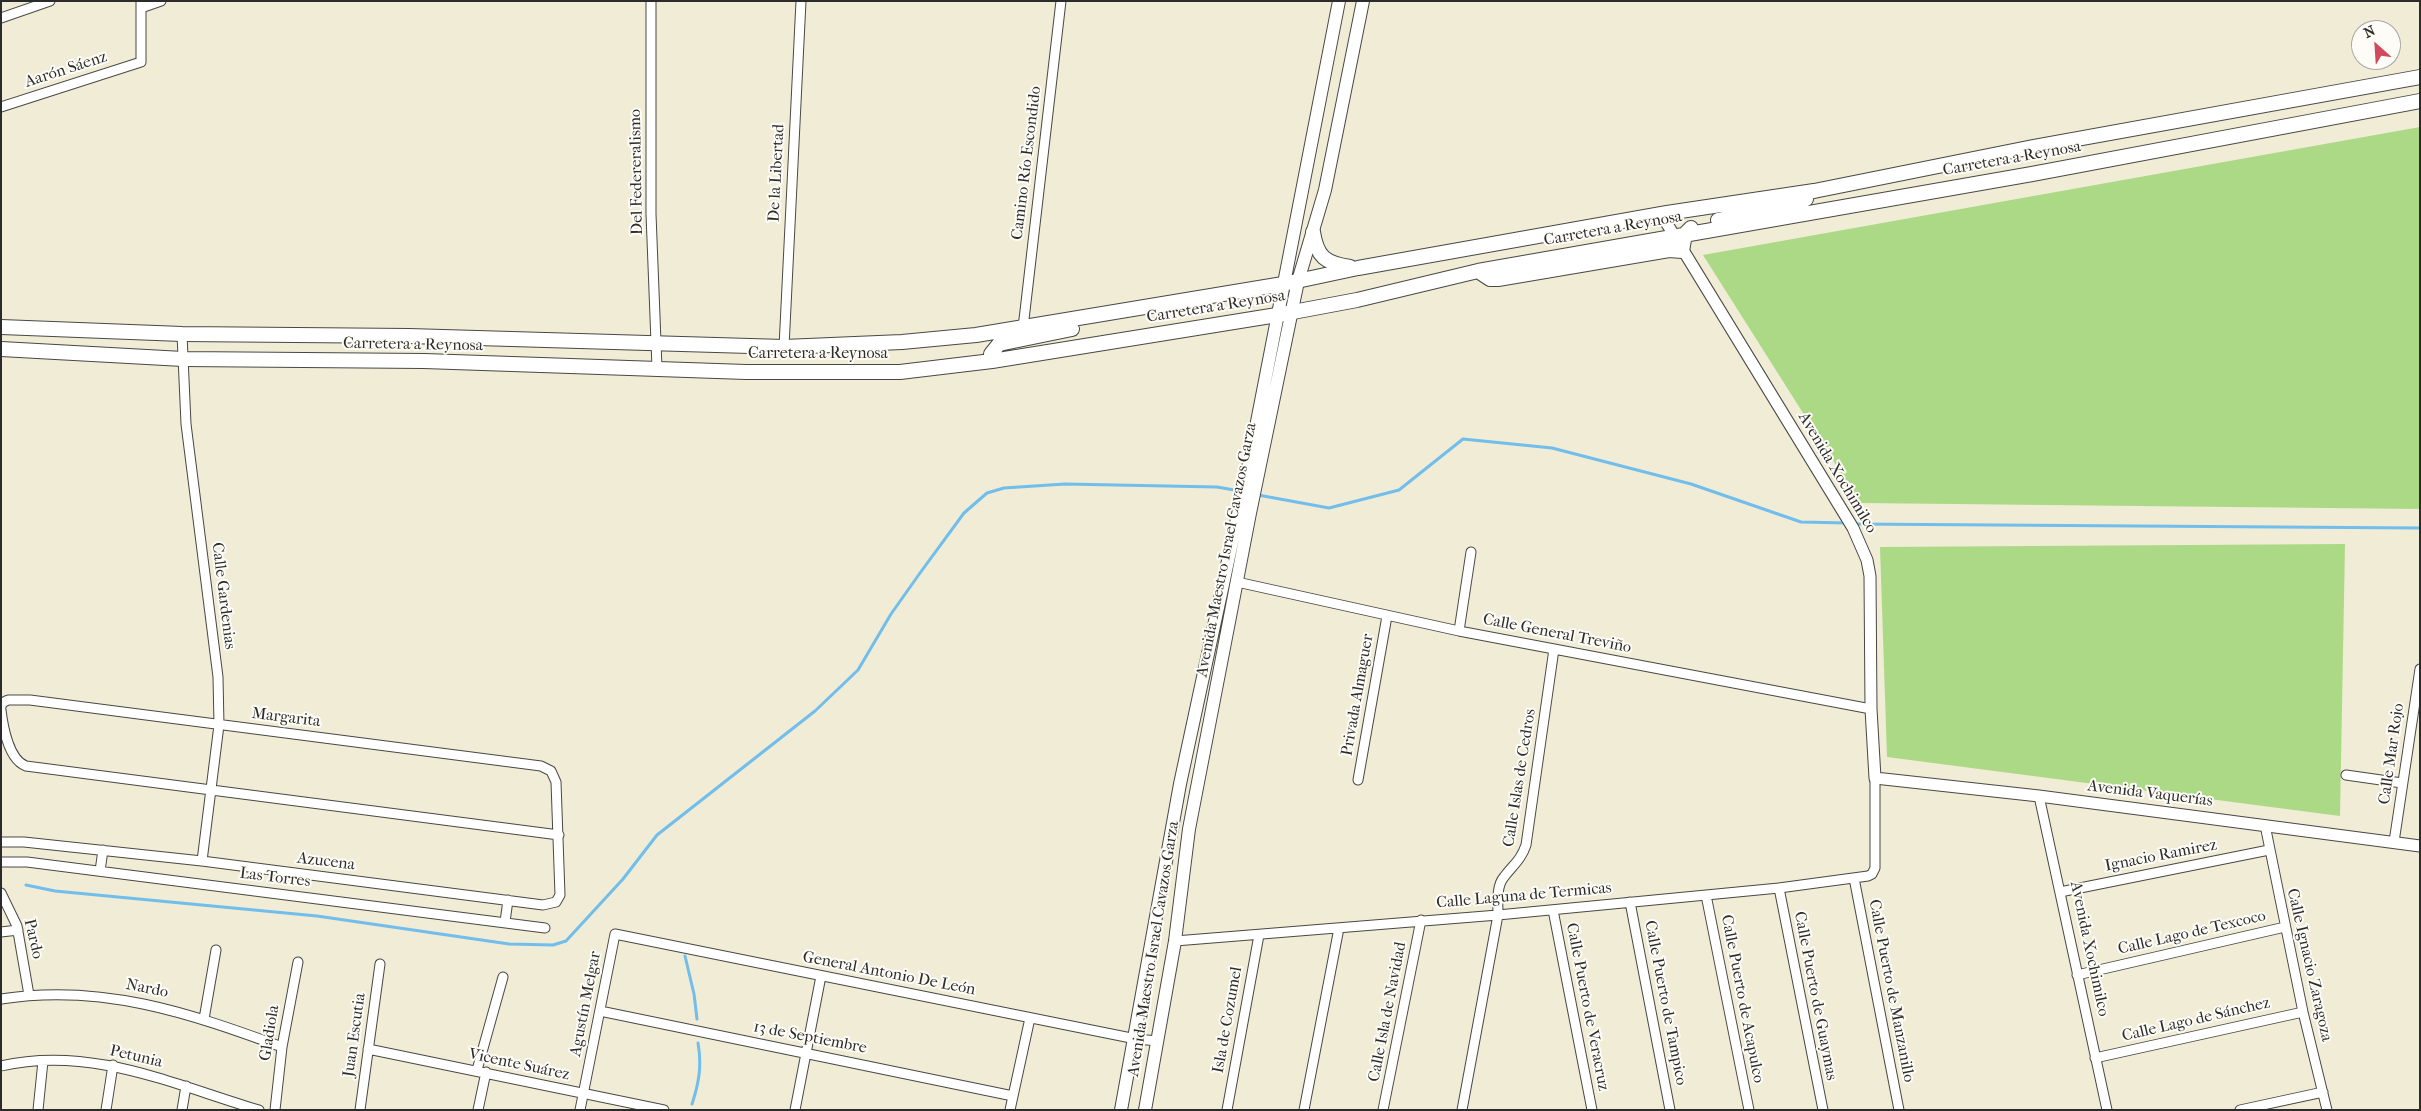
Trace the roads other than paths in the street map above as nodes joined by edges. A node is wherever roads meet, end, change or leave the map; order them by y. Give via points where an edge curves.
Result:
1 (50, 1) edge
2 (161, 1) edge
3 (651, 1) edge
4 (801, 1) edge
5 (1061, 1) edge
6 (1339, 1) edge
7 (1363, 1) edge
8 (141, 5) edge
9 (1, 18) edge
10 (2420, 77) edge
11 (2420, 100) edge
12 (1, 108) edge
13 (1814, 191) junction
14 (1661, 214) junction
15 (1313, 232) junction
16 (1680, 235) junction
17 (1682, 251) junction
18 (1358, 268) junction
19 (1478, 271) junction
20 (1298, 281) junction
21 (1283, 284) junction
22 (1219, 295) junction
23 (1292, 312) junction
24 (1277, 315) junction
25 (1, 327) edge
26 (1023, 328) junction
27 (182, 334) junction
28 (656, 343) junction
29 (784, 347) junction
30 (1, 349) edge
31 (183, 358) junction
32 (992, 361) junction
33 (658, 368) junction
34 (1253, 470) junction
35 (1244, 511) junction
36 (1471, 552) dead end
37 (1237, 582) junction
38 (1387, 616) junction
39 (1459, 631) junction
40 (1554, 650) junction
41 (2420, 669) edge
42 (2, 706) edge
43 (1872, 710) junction
44 (219, 725) junction
45 (2346, 775) dead end
46 (1875, 778) junction
47 (1358, 780) dead end
48 (556, 782) joint
49 (2402, 783) junction
50 (212, 791) junction
51 (2038, 796) junction
52 (2266, 825) junction
53 (559, 835) junction
54 (1, 842) edge
55 (2394, 842) junction
56 (2420, 846) edge
57 (103, 850) junction
58 (2269, 850) junction
59 (202, 861) junction
60 (1, 862) edge
61 (100, 871) junction
62 (1874, 872) joint
63 (1854, 878) junction
64 (1779, 888) junction
65 (2060, 892) junction
66 (1, 893) edge
67 (1706, 895) junction
68 (508, 900) junction
69 (1630, 902) junction
70 (1553, 910) junction
71 (1498, 916) junction
72 (1421, 920) junction
73 (505, 922) junction
74 (545, 928) dead end
75 (1339, 928) junction
76 (2285, 928) junction
77 (18, 930) junction
78 (1, 932) edge
79 (615, 934) joint
80 (1259, 935) junction
81 (1175, 941) junction
82 (216, 950) dead end
83 (298, 962) dead end
84 (380, 964) dead end
85 (2077, 975) junction
86 (822, 976) junction
87 (503, 977) dead end
88 (29, 995) junction
89 (1, 999) edge
90 (600, 1011) junction
91 (2303, 1012) junction
92 (1030, 1018) junction
93 (204, 1019) junction
94 (1136, 1039) junction
95 (1158, 1041) junction
96 (282, 1047) junction
97 (368, 1049) junction
98 (806, 1053) junction
99 (2095, 1058) junction
100 (43, 1061) junction
101 (112, 1065) junction
102 (1, 1066) edge
103 (481, 1071) junction
104 (186, 1086) junction
105 (2323, 1092) junction
106 (583, 1094) junction
107 (1013, 1096) junction
108 (38, 1110) edge
109 (106, 1110) edge
110 (182, 1110) edge
111 (259, 1110) edge
112 (275, 1110) edge
113 (360, 1110) edge
114 (478, 1110) edge
115 (580, 1110) edge
116 (664, 1110) edge
117 (795, 1110) edge
118 (1010, 1110) edge
119 (1122, 1110) edge
120 (1145, 1110) edge
121 (1227, 1110) edge
122 (1304, 1110) edge
123 (1383, 1110) edge
124 (1462, 1110) edge
125 (1592, 1110) edge
126 (1670, 1110) edge
127 (1750, 1110) edge
128 (1822, 1110) edge
129 (1899, 1110) edge
130 (2107, 1110) edge
131 (2240, 1110) edge
132 (2327, 1110) edge

1 - 9 street
2 - 8 street
3 - 28 street, Del Federeralismo via 651,214
4 - 29 street, De la Libertad
5 - 26 street, Camino Río Escondido
6 - 21 main road, Avenida Maestro Israel Cavazos Garza
7 - 15 main road, Avenida Maestro Israel Cavazos Garza via 1325,190
8 - 12 street, Aarón Sáenz via 141,62
10 - 13 main road, Carretera a Reynosa via 2033,147
11 - 16 main road, Carretera a Reynosa via 2032,174
13 - 14 main road, Carretera a Reynosa
13 - 16 main road via 1798,203 1702,223
14 - 16 street
14 - 18 main road, Carretera a Reynosa
15 - 18 main road via 1316,247 1324,258 1337,265
15 - 20 main road, Avenida Maestro Israel Cavazos Garza
16 - 17 main road
16 - 19 main road, Carretera a Reynosa
17 - 19 main road via 1670,250 1504,278 1490,279
17 - 43 street, Avenida Xochimilco via 1863,549 1870,576
18 - 20 main road, Carretera a Reynosa
19 - 23 main road, Carretera a Reynosa
20 - 21 main road, Carretera a Reynosa
20 - 23 main road, Avenida Maestro Israel Cavazos Garza
21 - 22 main road, Carretera a Reynosa
21 - 24 main road, Avenida Maestro Israel Cavazos Garza
22 - 26 main road, Carretera a Reynosa
22 - 32 main road via 1191,307 1004,342 994,348
23 - 24 main road, Carretera a Reynosa
23 - 34 main road, Avenida Maestro Israel Cavazos Garza
24 - 32 main road, Carretera a Reynosa
24 - 34 main road, Avenida Maestro Israel Cavazos Garza
25 - 27 main road, Carretera a Reynosa
26 - 29 main road, Carretera a Reynosa via 902,342
27 - 28 main road, Carretera a Reynosa
27 - 31 street, Calle Gardenias
28 - 29 main road, Carretera a Reynosa
28 - 33 street, Del Federeralismo
30 - 31 main road, Carretera a Reynosa
31 - 33 main road, Carretera a Reynosa
31 - 44 street, Calle Gardenias via 186,424 218,677
32 - 33 main road, Carretera a Reynosa via 889,372
34 - 35 main road, Avenida Maestro Israel Cavazos Garza
35 - 37 main road, Avenida Maestro Israel Cavazos Garza
35 - 94 main road, Avenida Maestro Israel Cavazos Garza via 1180,784
36 - 39 street
37 - 38 street, Calle General Treviño
37 - 81 main road, Avenida Maestro Israel Cavazos Garza via 1189,829
38 - 39 street, Calle General Treviño
38 - 47 street, Privada Almaguer
39 - 40 street, Calle General Treviño
40 - 43 street, Calle General Treviño
40 - 71 street, Calle Islas de Cedros via 1526,845 1522,857 1503,878
41 - 49 street, Calle Mar Rojo
42 - 44 street, Margarita via 30,700
42 - 50 street via 13,755 26,766
43 - 46 street, Avenida Xochimilco
44 - 48 street, Margarita via 530,763 547,768
44 - 50 street, Calle Gardenias
45 - 49 street
46 - 51 street, Avenida Vaquerías
46 - 62 street, Avenida Xochimilco
48 - 53 street, Azucena
49 - 55 street, Calle Mar Rojo
50 - 53 street
50 - 59 street, Calle Gardenias
51 - 52 street, Avenida Vaquerías
51 - 65 street, Avenida Xochimilco
52 - 55 street, Avenida Vaquerías
52 - 58 street, Calle Ignacio Zaragoza
53 - 68 street, Azucena via 559,899 543,905
54 - 57 street, Azucena
55 - 56 street, Avenida Vaquerías
57 - 59 street, Azucena
57 - 61 street
58 - 65 street, Ignacio Ramirez
58 - 76 street, Calle Ignacio Zaragoza
59 - 68 street, Azucena
60 - 61 street, Las Torres
61 - 73 street, Las Torres
62 - 63 street, Calle Laguna de Termicas
63 - 64 street, Calle Laguna de Termicas
63 - 129 street, Calle Puerto de Manzanillo
64 - 67 street, Calle Laguna de Termicas
64 - 128 street, Calle Puerto de Guaymas
65 - 85 street, Avenida Xochimilco
66 - 77 street, Pardo
67 - 69 street, Calle Laguna de Termicas
67 - 127 street, Calle Puerto de Acapulco
68 - 73 street
69 - 70 street, Calle Laguna de Termicas
69 - 126 street, Calle Puerto de Tampico
70 - 71 street, Calle Laguna de Termicas
70 - 125 street, Calle Puerto de Veracruz
71 - 72 street, Calle Laguna de Termicas
71 - 124 street, Calle Islas de Cedros
72 - 75 street, Calle Laguna de Termicas
72 - 123 street, Calle Isla de Navidad
73 - 74 street, Las Torres
75 - 80 street, Calle Laguna de Termicas
75 - 122 street
76 - 85 street, Calle Lago de Texcoco
76 - 91 street, Calle Ignacio Zaragoza
77 - 78 street
77 - 88 street, Pardo
79 - 86 street, General Antonio De León
79 - 90 street, Agustín Melgar
80 - 81 street, Calle Laguna de Termicas
80 - 121 street, Isla de Cozumel
81 - 95 main road, Avenida Maestro Israel Cavazos Garza
82 - 93 street
83 - 96 street, Gladiola
84 - 97 street, Juan Escutia
85 - 99 street, Avenida Xochimilco
86 - 92 street, General Antonio De León
86 - 98 street
87 - 103 street
88 - 89 street, Nardo
88 - 93 street, Nardo via 116,999 167,1008
90 - 98 street, 13 de Septiembre
90 - 106 street, Agustín Melgar
91 - 99 street, Calle Lago de Sánchez
91 - 105 street, Calle Ignacio Zaragoza
92 - 94 street, General Antonio De León
92 - 107 street
93 - 96 street, Nardo
94 - 95 street, General Antonio De León
94 - 119 main road, Avenida Maestro Israel Cavazos Garza
95 - 120 main road, Avenida Maestro Israel Cavazos Garza
96 - 112 street, Gladiola
97 - 103 street, Vicente Suárez
97 - 113 street, Juan Escutia
98 - 107 street, 13 de Septiembre
98 - 117 street
99 - 130 street, Avenida Xochimilco
100 - 101 street, Petunia
100 - 102 street, Petunia
100 - 108 street
101 - 104 street, Petunia
101 - 109 street
103 - 106 street, Vicente Suárez
103 - 114 street
104 - 110 street
104 - 111 street, Petunia
105 - 131 street
105 - 132 street, Calle Ignacio Zaragoza
106 - 115 street, Agustín Melgar
106 - 116 street, Vicente Suárez
107 - 118 street

